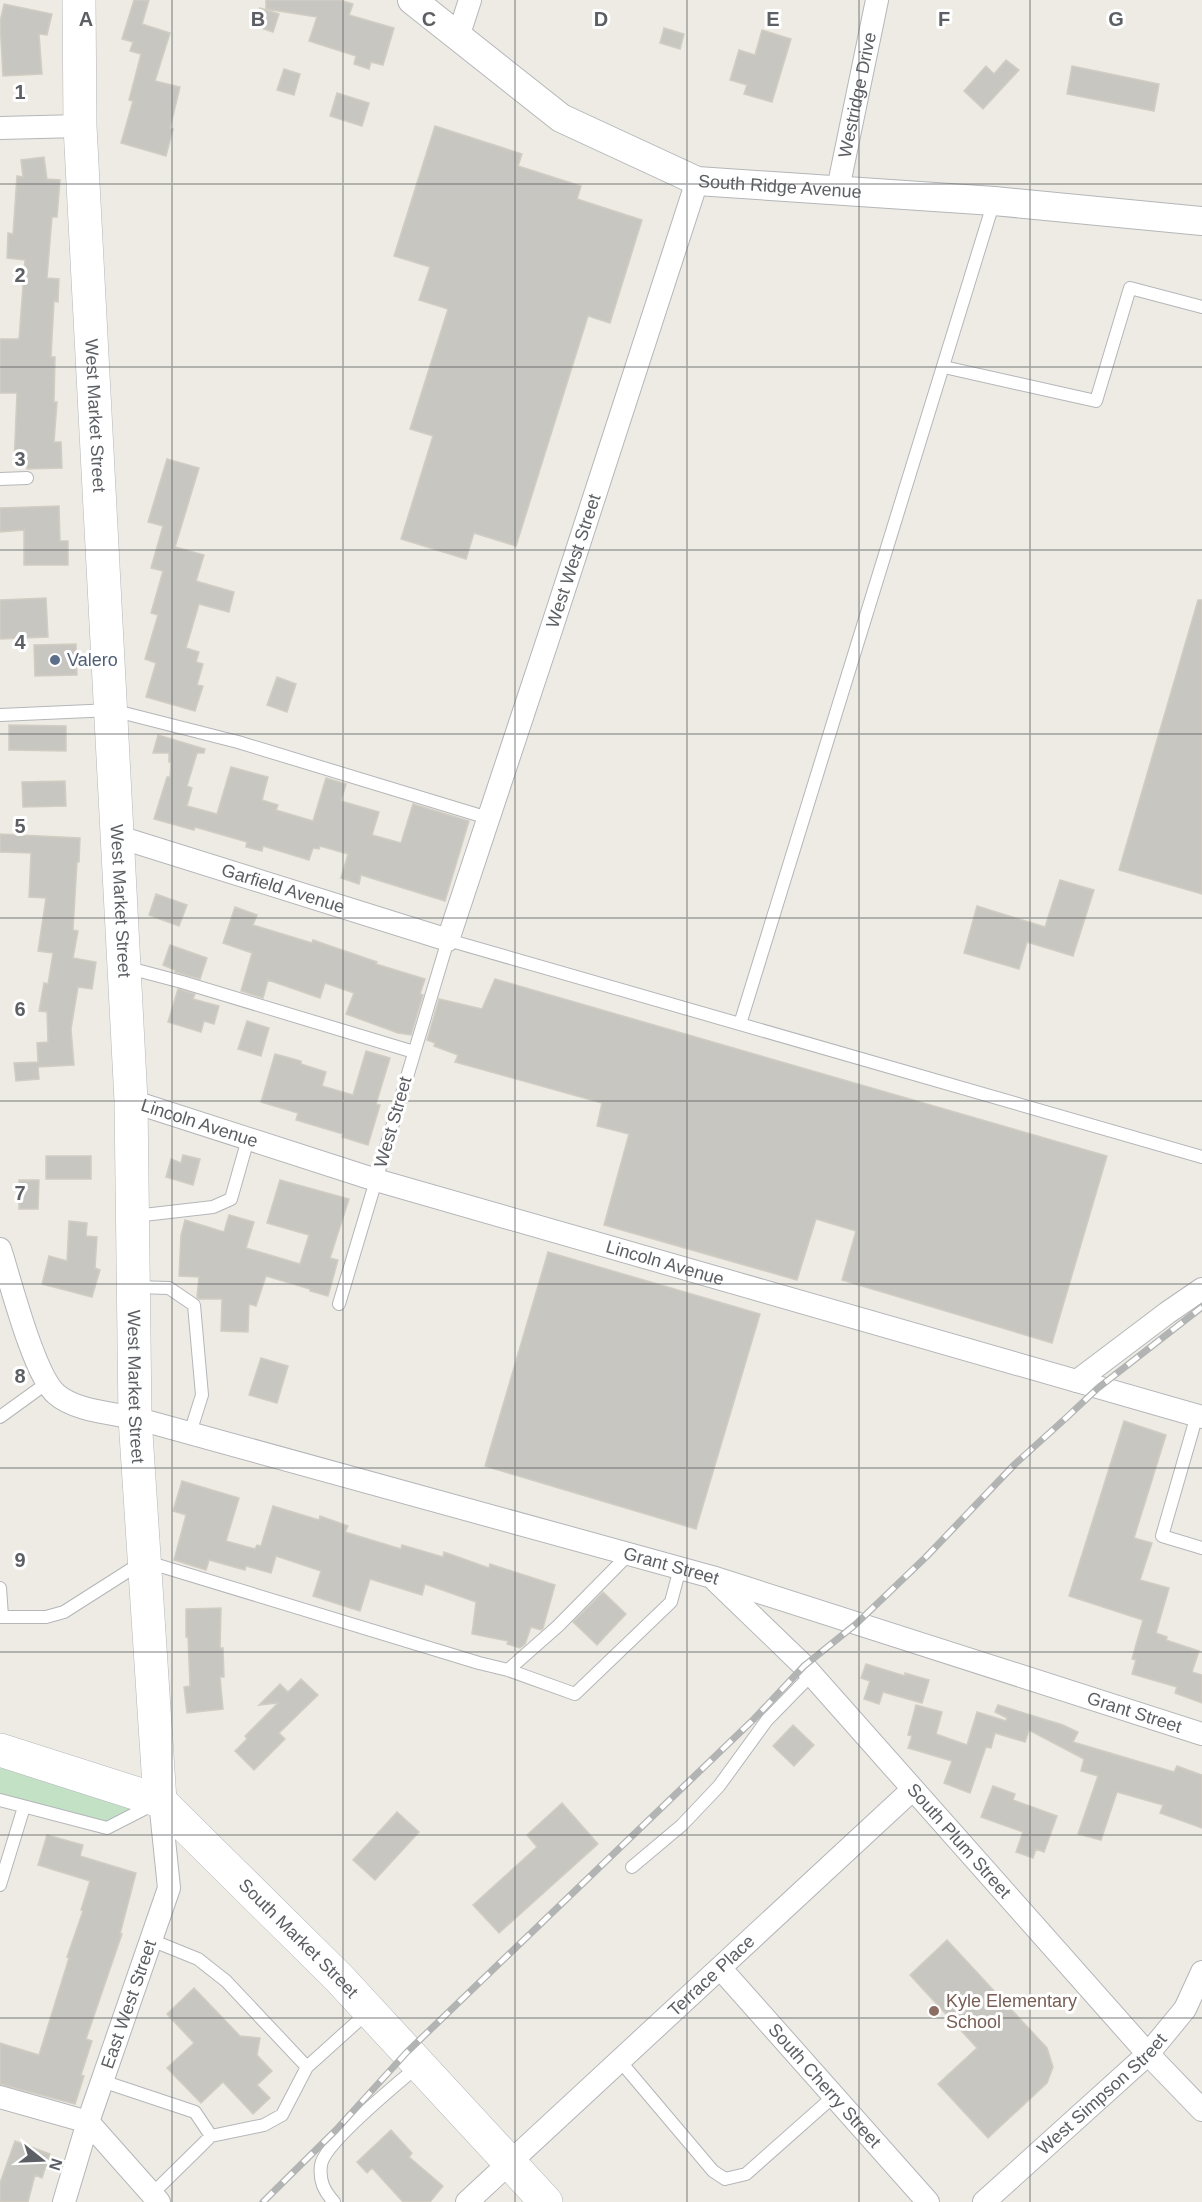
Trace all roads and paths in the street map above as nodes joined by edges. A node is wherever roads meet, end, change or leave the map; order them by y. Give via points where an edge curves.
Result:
1 (79, 0) edge
2 (412, 0) edge
3 (470, 0) edge
4 (877, 0) edge
5 (458, 36) junction
6 (80, 126) junction
7 (0, 128) edge
8 (697, 181) junction
9 (838, 189) junction
10 (994, 201) junction
11 (1202, 221) edge
12 (1202, 307) edge
13 (944, 367) junction
14 (27, 478) dead end
15 (0, 479) edge
16 (112, 710) junction
17 (0, 715) edge
18 (488, 818) junction
19 (119, 837) junction
20 (447, 940) junction
21 (125, 967) junction
22 (740, 1024) junction
23 (414, 1052) junction
24 (131, 1101) junction
25 (248, 1139) junction
26 (1202, 1157) edge
27 (376, 1180) junction
28 (133, 1216) junction
29 (0, 1249) edge
30 (134, 1287) junction
31 (1202, 1289) edge
32 (339, 1304) dead end
33 (1077, 1382) junction
34 (47, 1383) junction
35 (1199, 1416) edge
36 (0, 1417) edge
37 (135, 1418) junction
38 (190, 1433) junction
39 (1202, 1548) edge
40 (629, 1554) junction
41 (144, 1561) junction
42 (680, 1568) junction
43 (712, 1577) junction
44 (0, 1588) edge
45 (1, 1617) edge
46 (507, 1670) junction
47 (812, 1674) junction
48 (1202, 1734) edge
49 (0, 1750) edge
50 (912, 1790) junction
51 (0, 1800) edge
52 (160, 1801) junction
53 (24, 1807) junction
54 (632, 1867) dead end
55 (0, 1885) edge
56 (151, 1940) junction
57 (721, 1969) junction
58 (1202, 1972) edge
59 (369, 2011) junction
60 (1148, 2054) junction
61 (620, 2061) junction
62 (419, 2065) junction
63 (307, 2067) junction
64 (102, 2081) junction
65 (834, 2096) junction
66 (0, 2097) edge
67 (1202, 2110) edge
68 (88, 2122) junction
69 (211, 2136) junction
70 (510, 2162) junction
71 (155, 2198) edge
72 (64, 2202) edge
73 (334, 2202) edge
74 (467, 2202) edge
75 (546, 2202) edge
76 (928, 2202) edge
77 (984, 2202) edge

1 - 6 main road, West Market Street
2 - 5 street, South Ridge Avenue
3 - 5 street
4 - 9 street, Westridge Drive
5 - 8 street, South Ridge Avenue via 561,118
6 - 7 street
6 - 16 main road, West Market Street
8 - 9 street, South Ridge Avenue
8 - 18 street, West West Street
9 - 10 street, South Ridge Avenue
10 - 11 street, South Ridge Avenue
10 - 13 lane
12 - 13 lane via 1130,288 1096,401
13 - 22 lane
14 - 15 lane
16 - 17 lane
16 - 18 lane via 238,742
16 - 19 main road, West Market Street
18 - 20 street, West West Street
19 - 20 street, Garfield Avenue
19 - 21 main road, West Market Street
20 - 22 lane
20 - 23 lane, West Street
21 - 23 lane
21 - 24 main road, West Market Street
22 - 26 lane
23 - 27 lane, West Street
24 - 25 street, Lincoln Avenue
24 - 28 main road, West Market Street
25 - 27 street, Lincoln Avenue
25 - 28 lane via 231,1199 213,1207
27 - 32 lane, West Street
27 - 33 street, Lincoln Avenue
28 - 30 main road, West Market Street
29 - 34 street
30 - 37 main road, West Market Street
30 - 38 lane via 168,1288 194,1305 202,1395
31 - 33 street
33 - 35 street, Lincoln Avenue
34 - 36 lane
34 - 37 street, Grant Street via 57,1395 83,1408
35 - 39 lane via 1162,1536
37 - 38 street, Grant Street
37 - 41 main road, West Market Street
38 - 40 street, Grant Street
40 - 42 street, Grant Street
40 - 46 lane via 558,1626
41 - 45 lane via 64,1612 46,1617
41 - 46 lane
41 - 52 main road, West Market Street
42 - 43 street, Grant Street
42 - 46 lane via 671,1602 575,1694
43 - 47 street, South Plum Street
43 - 48 street, Grant Street
44 - 45 lane
47 - 50 street, South Plum Street
47 - 54 lane via 767,1720 720,1786
49 - 52 main road, South Market Street
50 - 57 street, Terrace Place
50 - 60 street, South Plum Street
51 - 53 lane
52 - 53 lane via 107,1827
52 - 56 street, East West Street via 169,1888
52 - 59 main road, South Market Street
53 - 55 lane
56 - 63 lane via 198,1959 226,1981
56 - 64 street, East West Street
57 - 61 street, Terrace Place
57 - 65 street, South Cherry Street
58 - 60 street, West Simpson Street via 1185,2009
59 - 62 main road, South Market Street
59 - 63 lane
60 - 67 street, South Plum Street
60 - 77 street, West Simpson Street
61 - 65 lane via 713,2171 725,2180 746,2174
61 - 70 street, Terrace Place
62 - 70 main road, South Market Street
62 - 73 lane via 336,2140 321,2163 323,2190
63 - 69 lane via 282,2115 264,2125
64 - 68 street, East West Street
64 - 69 lane via 195,2112
65 - 76 street, South Cherry Street
66 - 68 street
68 - 71 street
68 - 72 street, East West Street
69 - 71 lane
70 - 74 street, Terrace Place
70 - 75 main road, South Market Street

